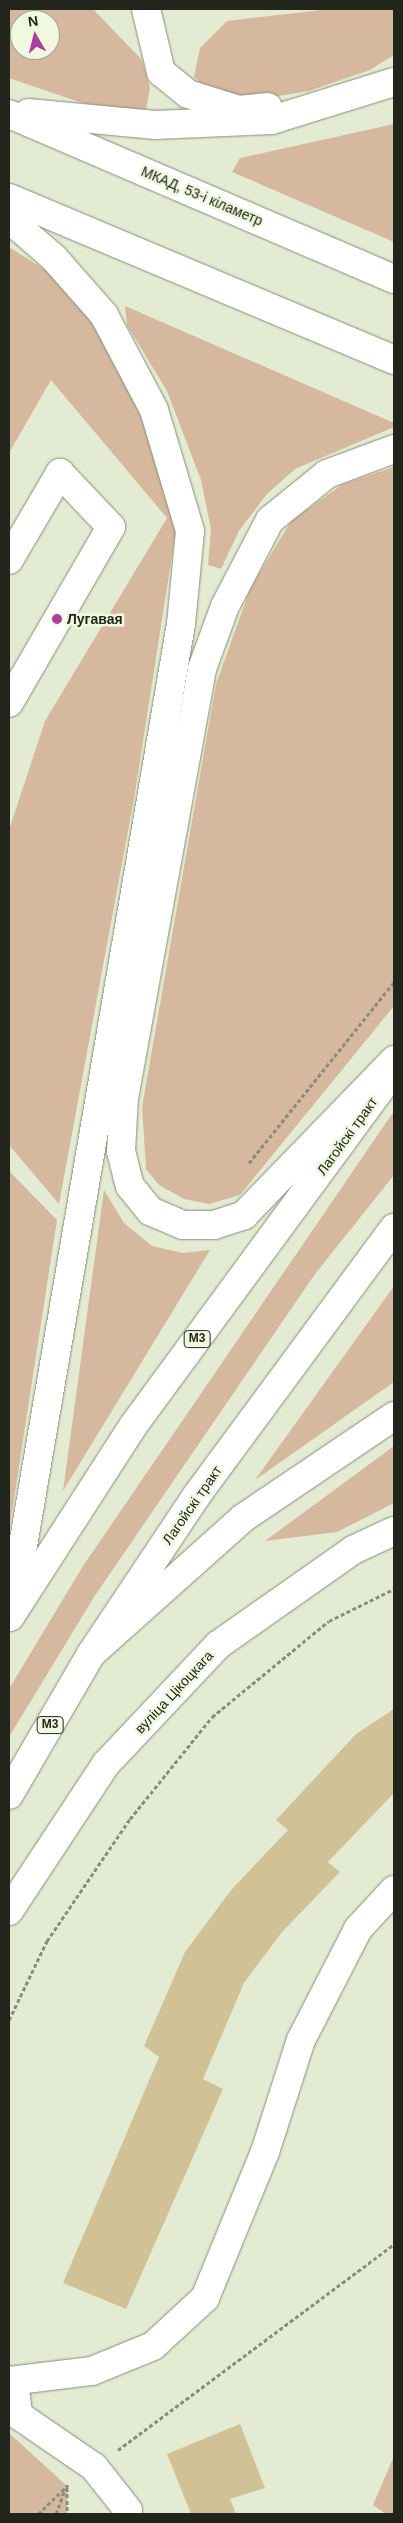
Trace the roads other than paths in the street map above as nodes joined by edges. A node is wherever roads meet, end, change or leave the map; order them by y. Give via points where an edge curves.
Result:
1 (146, 9) edge
2 (390, 86) edge
3 (342, 100) junction
4 (9, 113) edge
5 (9, 198) edge
6 (9, 219) edge
7 (394, 279) edge
8 (394, 360) edge
9 (394, 449) edge
10 (9, 560) edge
11 (9, 703) edge
12 (394, 1060) edge
13 (394, 1071) edge
14 (394, 1228) edge
15 (394, 1416) edge
16 (394, 1531) edge
17 (10, 1617) edge
18 (91, 1654) junction
19 (9, 1795) edge
20 (394, 1890) edge
21 (9, 1911) edge
22 (11, 2381) edge
23 (128, 2510) dead end

1 - 3 main road via 161,72 188,94 239,110
2 - 3 main road
3 - 4 main road via 272,120 183,125
4 - 7 main road, МКАД, 53-і кіламетр
5 - 8 main road
6 - 17 main road via 54,258 104,315 154,410 190,531 182,624
9 - 12 main road via 327,474 270,520 224,606 202,669 124,1097 121,1151 130,1186 150,1211 182,1225 214,1225 244,1215
10 - 11 main road via 60,473 111,527
13 - 17 main road, Лагойскі тракт / М3 via 133,1426
14 - 18 main road, Лагойскі тракт / М3 via 198,1495
15 - 18 main road via 242,1518
16 - 21 main road, вуліца Цікоцкага via 353,1550 218,1645 106,1764
18 - 19 main road, Лагойскі тракт / М3
20 - 22 main road via 358,1929 301,2040 265,2152 205,2298 153,2346 92,2371
22 - 23 main road via 18,2415 94,2467

